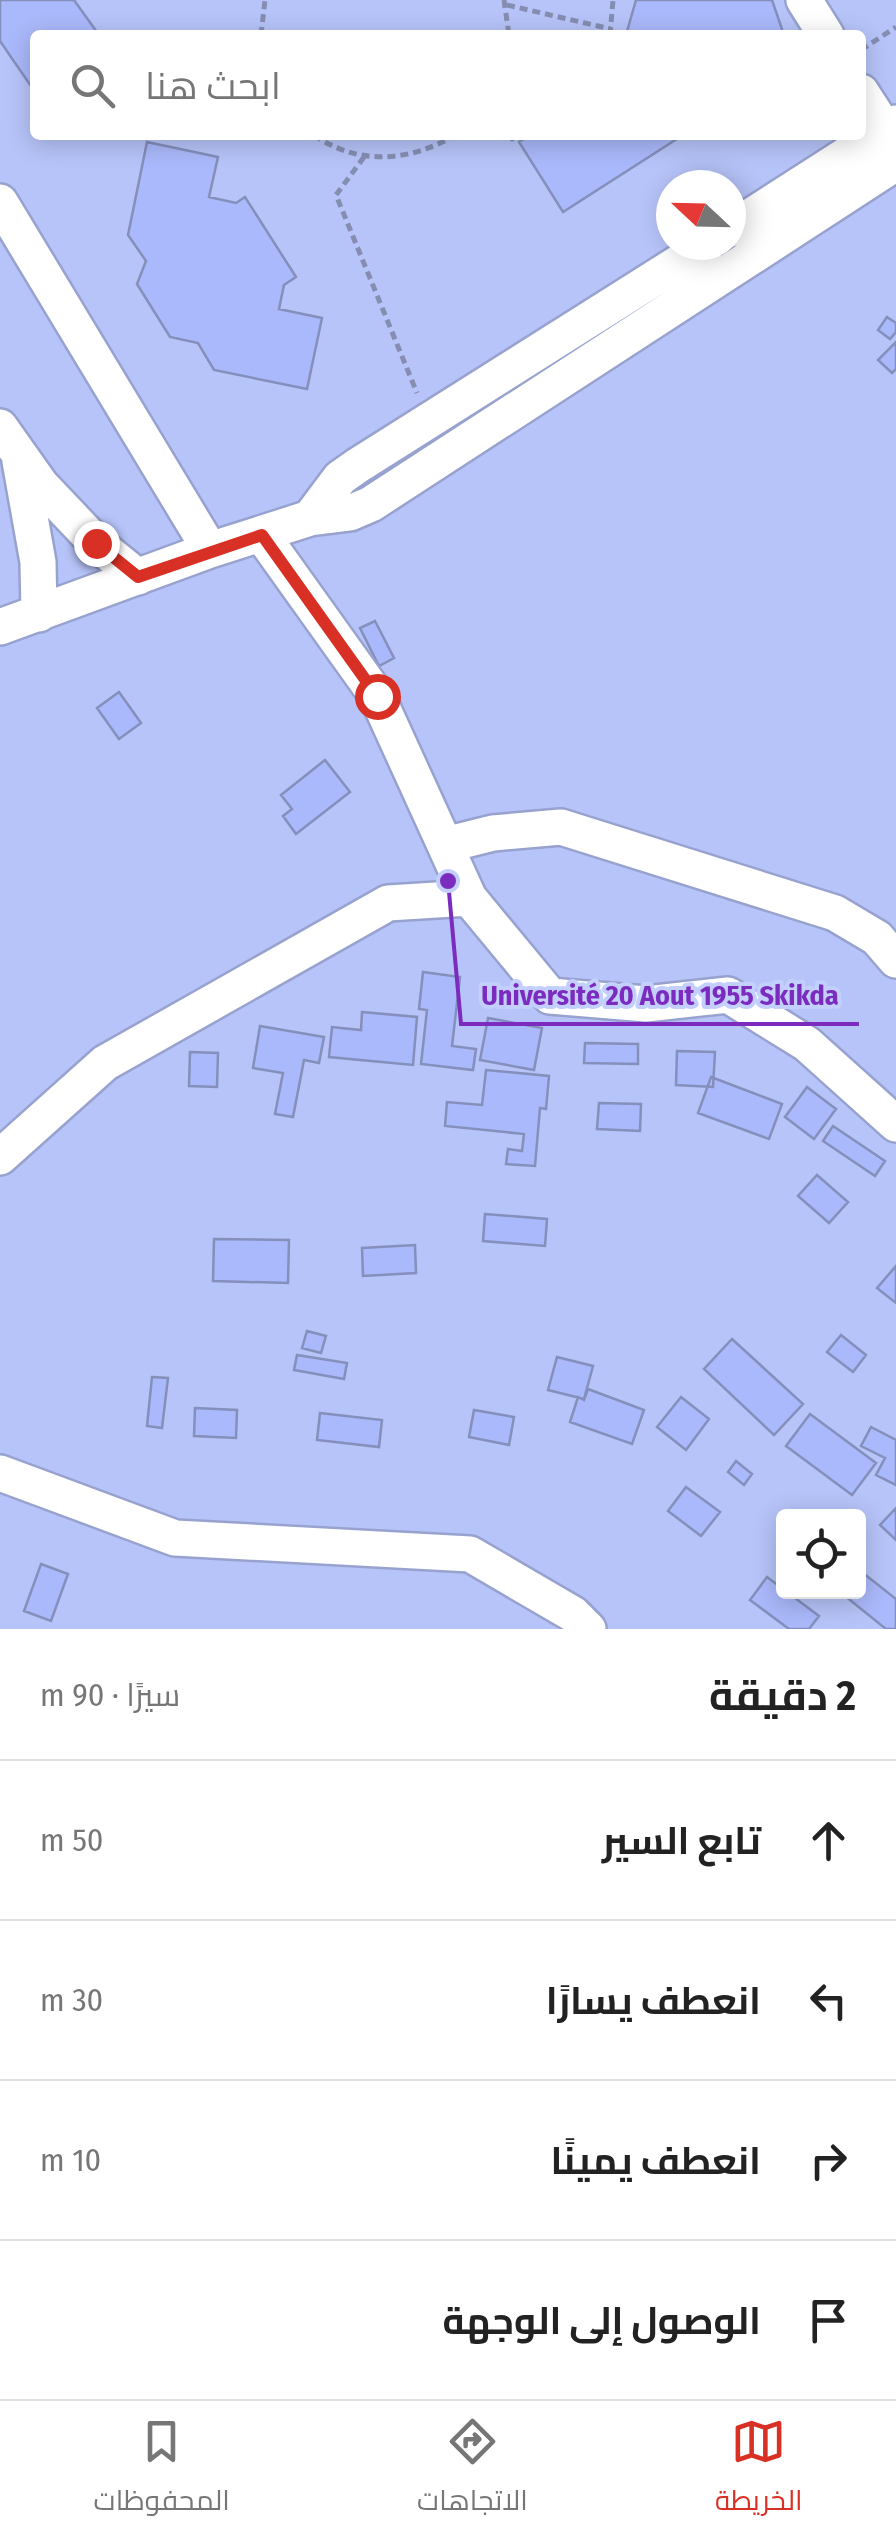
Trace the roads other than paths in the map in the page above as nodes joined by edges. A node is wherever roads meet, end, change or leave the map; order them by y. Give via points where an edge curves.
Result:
1 (804, 0) edge
2 (823, 30) edge
3 (866, 100) edge
4 (893, 141) edge
5 (0, 202) edge
6 (746, 221) edge
7 (683, 260) edge
8 (9, 440) edge
9 (310, 518) junction
10 (262, 535) junction
11 (210, 550) junction
12 (138, 577) junction
13 (38, 614) junction
14 (0, 627) edge
15 (445, 845) junction
16 (469, 898) junction
17 (896, 960) edge
18 (896, 1124) edge
19 (0, 1156) edge
20 (0, 1473) edge
21 (588, 1629) edge

1 - 2 lane
3 - 4 lane
4 - 6 lane
4 - 9 lane via 372,504
5 - 11 lane
7 - 9 lane via 340,478
8 - 12 lane via 41,485
8 - 13 lane via 38,562
9 - 10 lane
10 - 11 lane
10 - 15 lane via 377,696
11 - 12 lane
12 - 13 lane
13 - 14 lane
15 - 16 lane
15 - 17 lane via 561,827 835,913 878,938
16 - 18 lane via 550,996 646,1004 728,995 806,1044
16 - 19 lane via 388,903 105,1063
20 - 21 lane via 175,1538 470,1554

